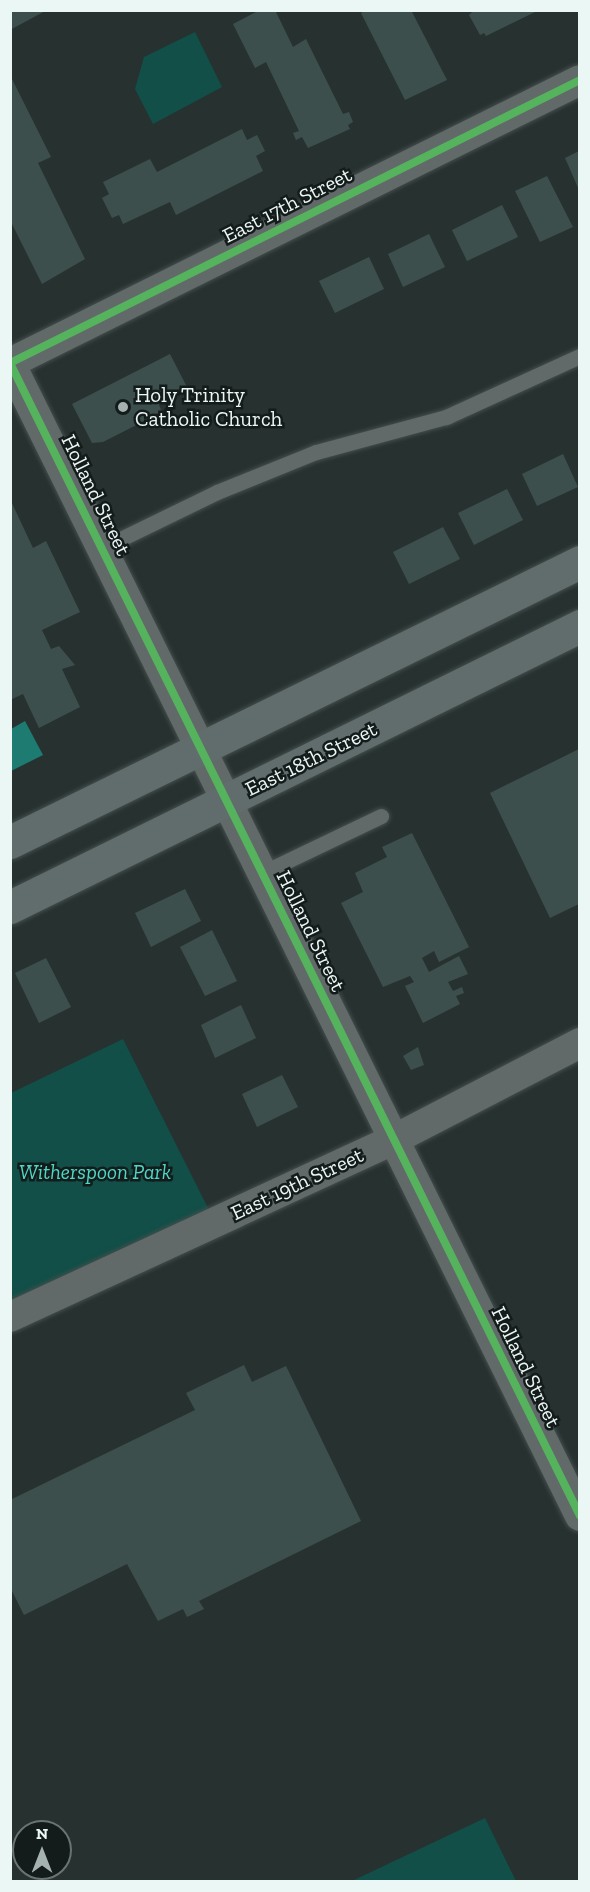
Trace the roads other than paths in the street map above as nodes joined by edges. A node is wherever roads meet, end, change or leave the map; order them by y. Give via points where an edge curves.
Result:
1 (579, 80) edge
2 (579, 356) edge
3 (11, 363) edge
4 (102, 549) junction
5 (579, 562) edge
6 (579, 626) edge
7 (200, 748) junction
8 (226, 801) junction
9 (381, 816) dead end
10 (10, 842) edge
11 (262, 873) junction
12 (10, 907) edge
13 (579, 1043) edge
14 (393, 1140) junction
15 (10, 1317) edge
16 (579, 1516) edge

1 - 3 street, East 17th Street
2 - 4 lane via 446,417 315,452 217,492
3 - 4 street, Holland Street
4 - 7 street, Holland Street
5 - 7 main road
6 - 8 main road, East 18th Street
7 - 8 street, Holland Street
7 - 10 main road
8 - 11 street, Holland Street
8 - 12 main road, East 18th Street
9 - 11 lane
11 - 14 street, Holland Street
13 - 14 street, East 19th Street
14 - 15 street, East 19th Street
14 - 16 street, Holland Street

